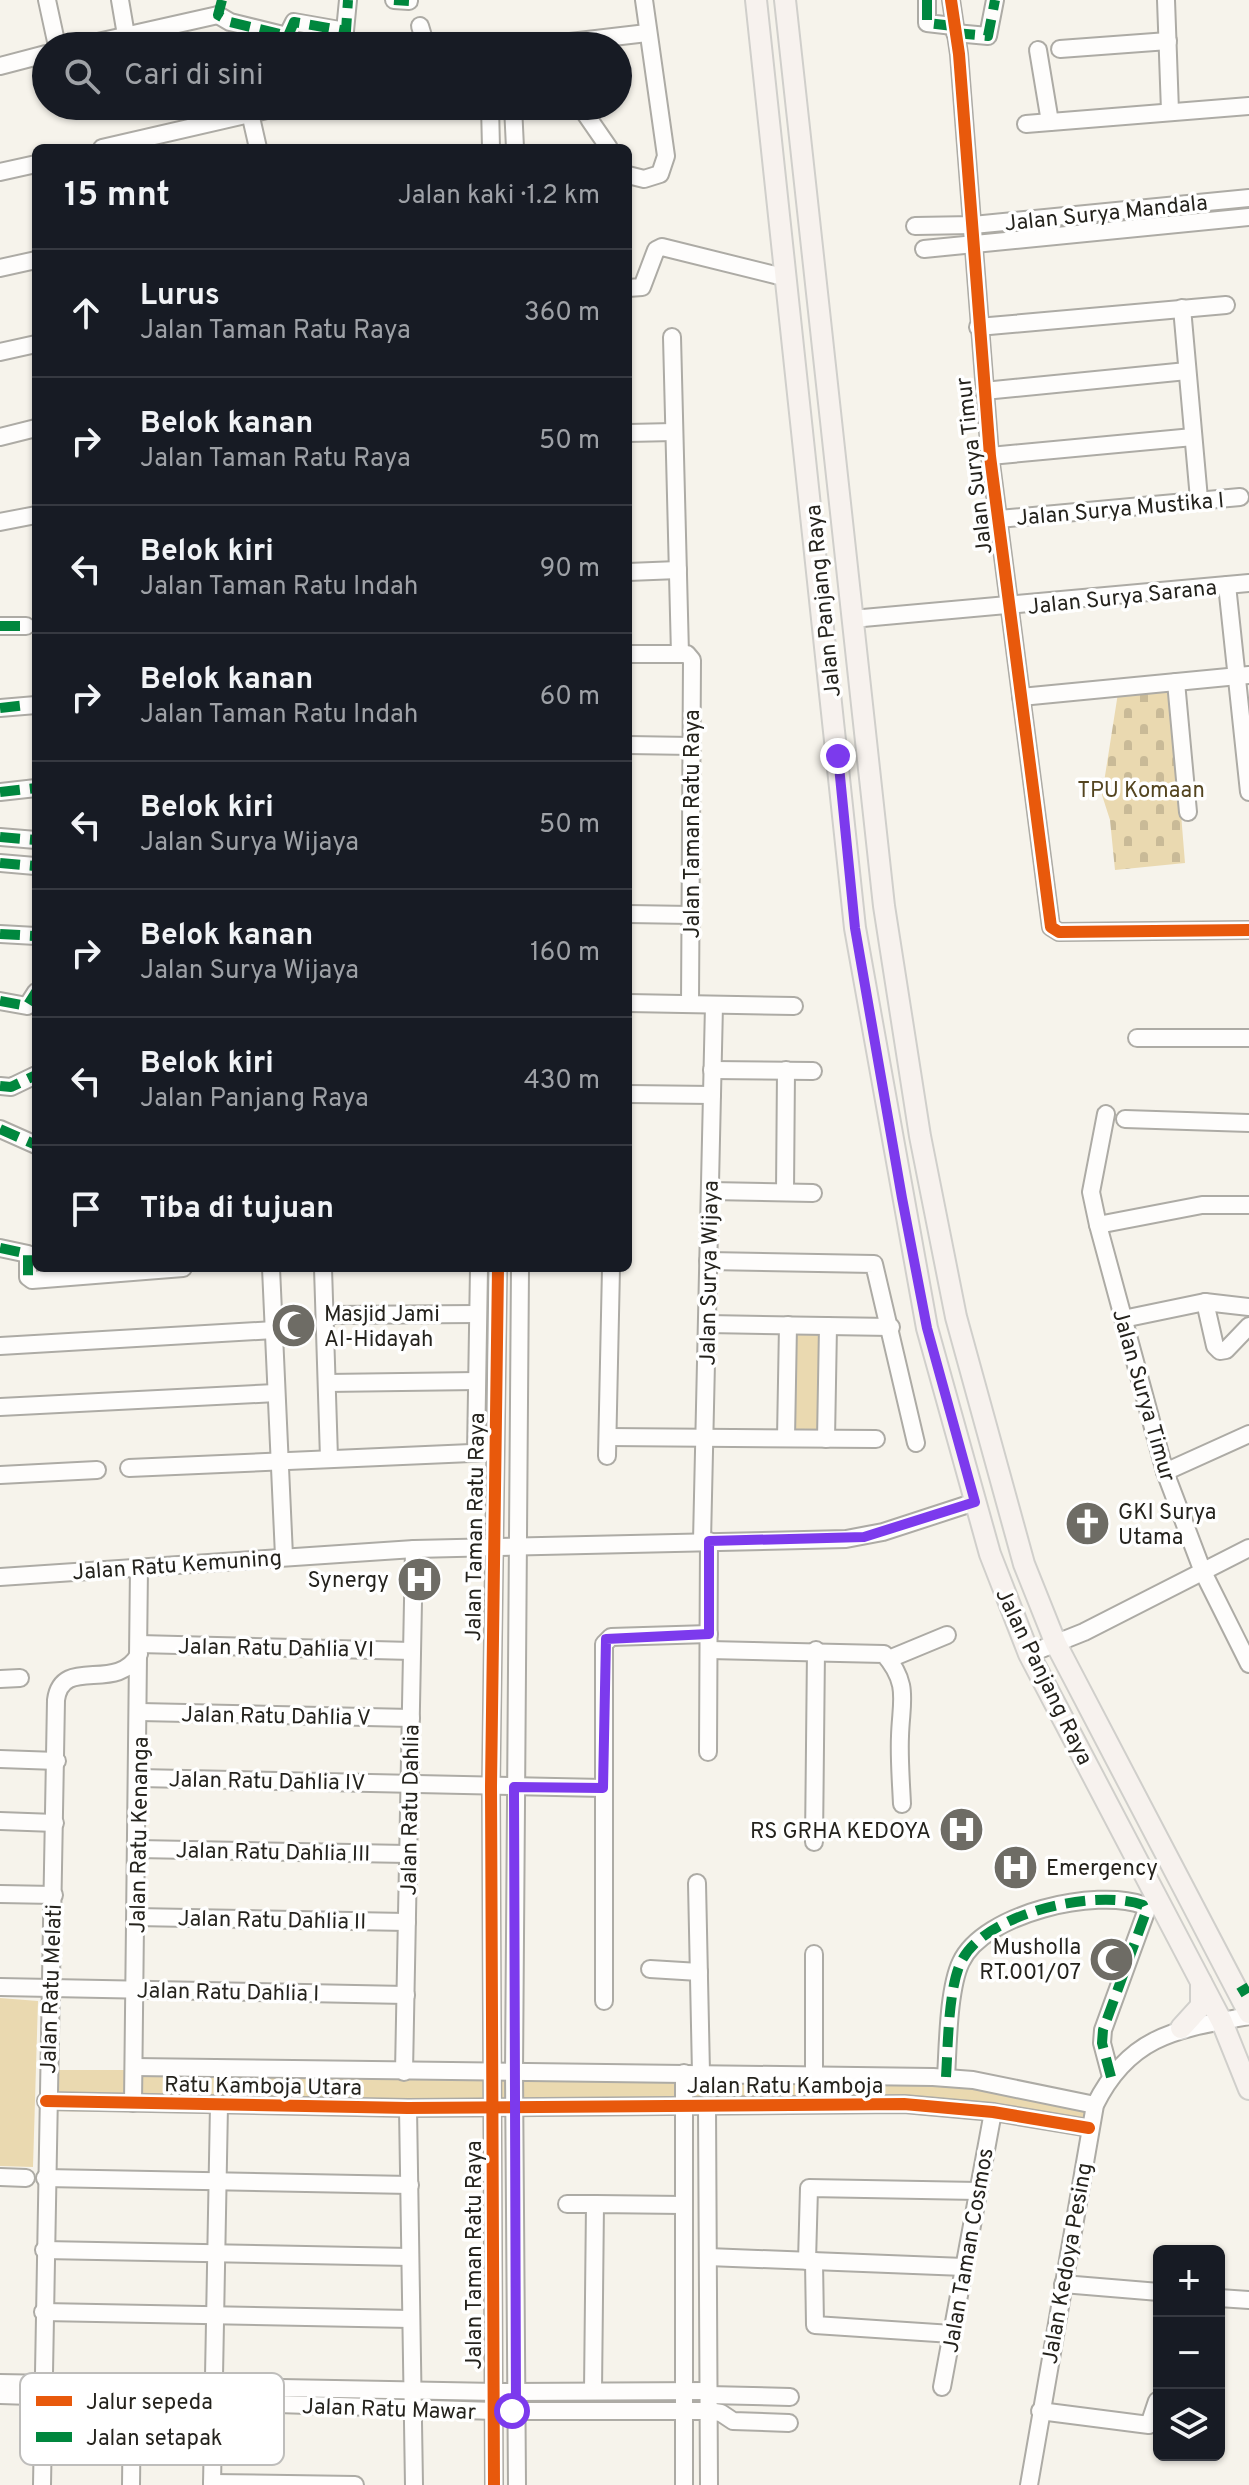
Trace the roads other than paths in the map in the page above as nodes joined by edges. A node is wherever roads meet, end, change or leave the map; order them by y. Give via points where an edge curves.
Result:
1 (47, 0) edge
2 (120, 0) edge
3 (348, 0) edge
4 (394, 0) edge
5 (644, 0) edge
6 (756, 0) edge
7 (785, 0) edge
8 (927, 0) edge
9 (951, 0) edge
10 (995, 0) edge
11 (1166, 0) edge
12 (409, 1) edge
13 (220, 8) edge
14 (420, 26) dead end
15 (954, 29) junction
16 (54, 32) edge
17 (125, 32) edge
18 (136, 32) edge
19 (271, 32) edge
20 (289, 32) edge
21 (422, 32) edge
22 (647, 33) junction
23 (632, 35) edge
24 (1168, 41) junction
25 (1060, 49) dead end
26 (1038, 50) dead end
27 (32, 58) edge
28 (0, 66) edge
29 (1249, 106) edge
30 (1170, 111) junction
31 (220, 120) edge
32 (252, 120) edge
33 (490, 120) edge
34 (514, 120) edge
35 (590, 120) edge
36 (1050, 122) junction
37 (1026, 124) dead end
38 (119, 144) edge
39 (257, 144) edge
40 (491, 144) edge
41 (515, 144) edge
42 (606, 144) edge
43 (32, 165) edge
44 (0, 172) edge
45 (632, 175) edge
46 (1249, 198) edge
47 (1098, 213) junction
48 (1249, 217) edge
49 (973, 225) junction
50 (915, 226) dead end
51 (1100, 231) junction
52 (974, 243) junction
53 (924, 249) dead end
54 (32, 261) edge
55 (0, 268) edge
56 (787, 278) junction
57 (632, 288) edge
58 (1226, 305) dead end
59 (1182, 308) junction
60 (978, 327) junction
61 (672, 337) dead end
62 (32, 345) edge
63 (0, 352) edge
64 (1187, 371) junction
65 (984, 391) junction
66 (32, 429) edge
67 (674, 432) junction
68 (632, 433) edge
69 (0, 437) edge
70 (1193, 437) junction
71 (990, 456) junction
72 (1240, 497) dead end
73 (1199, 499) junction
74 (32, 516) edge
75 (999, 519) junction
76 (0, 522) edge
77 (678, 570) junction
78 (632, 572) edge
79 (1249, 583) edge
80 (1227, 585) junction
81 (1009, 607) junction
82 (852, 619) junction
83 (0, 626) edge
84 (26, 626) dead end
85 (632, 654) edge
86 (680, 654) junction
87 (1242, 675) edge
88 (1176, 682) junction
89 (1021, 697) junction
90 (32, 705) edge
91 (0, 708) edge
92 (632, 745) edge
93 (692, 746) junction
94 (32, 788) edge
95 (0, 792) edge
96 (1249, 792) edge
97 (1188, 812) dead end
98 (0, 837) edge
99 (32, 840) edge
100 (0, 863) edge
101 (32, 866) edge
102 (632, 914) edge
103 (691, 915) junction
104 (1249, 930) edge
105 (0, 934) edge
106 (32, 936) edge
107 (32, 998) edge
108 (0, 1001) edge
109 (632, 1003) edge
110 (690, 1004) junction
111 (714, 1005) junction
112 (794, 1006) dead end
113 (903, 1028) junction
114 (875, 1032) junction
115 (1137, 1038) dead end
116 (1249, 1038) edge
117 (909, 1064) junction
118 (881, 1066) junction
119 (712, 1070) junction
120 (786, 1070) junction
121 (813, 1071) dead end
122 (32, 1076) edge
123 (0, 1086) edge
124 (632, 1094) edge
125 (712, 1095) junction
126 (1106, 1114) dead end
127 (1125, 1119) dead end
128 (1249, 1123) edge
129 (0, 1129) edge
130 (32, 1143) edge
131 (710, 1191) junction
132 (785, 1192) junction
133 (813, 1193) dead end
134 (1249, 1205) edge
135 (1098, 1225) junction
136 (0, 1248) edge
137 (708, 1261) junction
138 (133, 1272) edge
139 (271, 1272) edge
140 (323, 1272) edge
141 (479, 1272) edge
142 (498, 1272) edge
143 (520, 1272) edge
144 (611, 1272) edge
145 (1205, 1302) junction
146 (1249, 1307) edge
147 (478, 1314) junction
148 (325, 1315) junction
149 (1123, 1319) junction
150 (707, 1324) junction
151 (788, 1325) junction
152 (828, 1326) junction
153 (1249, 1326) edge
154 (891, 1327) junction
155 (274, 1330) junction
156 (0, 1346) edge
157 (477, 1381) junction
158 (327, 1383) junction
159 (276, 1393) junction
160 (0, 1407) edge
161 (1249, 1434) edge
162 (608, 1437) junction
163 (704, 1438) junction
164 (786, 1438) junction
165 (826, 1439) junction
166 (876, 1439) dead end
167 (916, 1443) dead end
168 (494, 1452) junction
169 (476, 1453) junction
170 (607, 1456) dead end
171 (329, 1458) junction
172 (279, 1462) junction
173 (129, 1468) dead end
174 (97, 1470) dead end
175 (1165, 1472) junction
176 (0, 1475) edge
177 (975, 1502) junction
178 (706, 1541) junction
179 (505, 1545) junction
180 (1249, 1548) edge
181 (414, 1549) junction
182 (284, 1556) junction
183 (139, 1567) junction
184 (1203, 1572) junction
185 (0, 1577) edge
186 (947, 1635) dead end
187 (709, 1642) junction
188 (1056, 1644) junction
189 (139, 1649) junction
190 (816, 1650) junction
191 (412, 1651) junction
192 (1029, 1654) junction
193 (889, 1659) junction
194 (1249, 1664) edge
195 (20, 1678) dead end
196 (0, 1679) edge
197 (140, 1712) junction
198 (411, 1718) junction
199 (708, 1752) dead end
200 (0, 1759) edge
201 (57, 1761) junction
202 (139, 1778) junction
203 (410, 1783) junction
204 (503, 1786) junction
205 (603, 1788) junction
206 (902, 1804) dead end
207 (0, 1821) edge
208 (55, 1823) junction
209 (814, 1842) dead end
210 (138, 1849) junction
211 (408, 1854) junction
212 (697, 1883) dead end
213 (0, 1894) edge
214 (54, 1895) junction
215 (136, 1917) junction
216 (407, 1922) junction
217 (814, 1954) dead end
218 (650, 1969) dead end
219 (699, 1972) junction
220 (1201, 1982) junction
221 (0, 1987) edge
222 (50, 1988) junction
223 (135, 1990) junction
224 (406, 1995) junction
225 (604, 2001) dead end
226 (1249, 2014) edge
227 (1221, 2027) junction
228 (1181, 2028) junction
229 (134, 2067) junction
230 (404, 2072) junction
231 (503, 2072) junction
232 (692, 2073) junction
233 (814, 2074) junction
234 (946, 2077) junction
235 (1111, 2077) junction
236 (1249, 2089) edge
237 (46, 2101) junction
238 (133, 2103) junction
239 (219, 2105) junction
240 (684, 2105) junction
241 (707, 2105) junction
242 (1095, 2105) junction
243 (408, 2108) junction
244 (498, 2108) junction
245 (993, 2112) junction
246 (1089, 2128) junction
247 (0, 2177) edge
248 (26, 2178) dead end
249 (45, 2178) junction
250 (218, 2181) junction
251 (410, 2185) junction
252 (978, 2191) junction
253 (567, 2204) dead end
254 (595, 2204) junction
255 (683, 2205) junction
256 (44, 2250) junction
257 (217, 2253) junction
258 (410, 2257) junction
259 (708, 2257) junction
260 (811, 2261) junction
261 (964, 2267) junction
262 (1063, 2284) junction
263 (1153, 2292) edge
264 (1225, 2298) edge
265 (1249, 2300) edge
266 (43, 2312) junction
267 (216, 2315) junction
268 (411, 2319) junction
269 (952, 2334) junction
270 (41, 2373) edge
271 (215, 2373) edge
272 (0, 2383) edge
273 (20, 2387) edge
274 (942, 2387) dead end
275 (414, 2390) junction
276 (593, 2391) junction
277 (504, 2392) junction
278 (681, 2392) junction
279 (20, 2393) edge
280 (284, 2393) edge
281 (0, 2395) edge
282 (284, 2400) edge
283 (792, 2401) dead end
284 (712, 2402) junction
285 (414, 2408) junction
286 (505, 2411) junction
287 (681, 2411) junction
288 (1040, 2411) junction
289 (1153, 2413) edge
290 (789, 2423) dead end
291 (42, 2465) edge
292 (131, 2465) edge
293 (212, 2484) edge
294 (278, 2484) edge
295 (42, 2485) edge
296 (131, 2485) edge
297 (342, 2485) edge
298 (355, 2485) edge
299 (414, 2485) edge
300 (494, 2485) edge
301 (517, 2485) edge
302 (684, 2485) edge
303 (709, 2485) edge
304 (1029, 2485) edge

1 - 16 street
2 - 17 street
3 - 20 street via 346,31 294,22
4 - 12 street
5 - 22 street
6 - 56 main road, Jalan Panjang Raya
7 - 82 main road, Jalan Panjang Raya
8 - 15 street via 927,23
9 - 15 street, Jalan Surya Timur
10 - 15 street via 988,36
11 - 24 street
13 - 18 street
13 - 19 street via 230,22
14 - 21 street
15 - 49 street, Jalan Surya Timur
22 - 23 street
22 - 45 street via 665,166 653,178
24 - 25 street
24 - 30 street
26 - 36 street
27 - 28 street
29 - 30 street
30 - 36 street
31 - 38 street
32 - 39 street
33 - 40 street
34 - 41 street
35 - 42 street
36 - 37 street
43 - 44 street
46 - 47 street, Jalan Surya Mandala
47 - 49 street, Jalan Surya Mandala
47 - 51 street
48 - 51 street, Jalan Surya Mandala
49 - 50 street, Jalan Surya Mandala
49 - 52 street, Jalan Surya Timur
51 - 52 street, Jalan Surya Mandala
52 - 53 street, Jalan Surya Mandala
52 - 60 street, Jalan Surya Timur
54 - 55 street
56 - 57 street via 662,247 656,250 642,287
56 - 114 main road, Jalan Panjang Raya via 855,928
58 - 59 street
59 - 60 street
59 - 64 street
60 - 65 street, Jalan Surya Timur
61 - 67 street, Jalan Taman Ratu Raya
62 - 63 street
64 - 65 street
64 - 70 street
65 - 71 street, Jalan Surya Timur
66 - 69 street
67 - 68 street
67 - 77 street, Jalan Taman Ratu Raya
70 - 71 street
70 - 73 street
71 - 75 street, Jalan Surya Timur
72 - 73 street, Jalan Surya Mustika I
73 - 75 street, Jalan Surya Mustika I
74 - 76 street
75 - 81 street, Jalan Surya Timur
77 - 78 street
77 - 86 street, Jalan Taman Ratu Raya
79 - 80 street, Jalan Surya Sarana
80 - 81 street, Jalan Surya Sarana
80 - 87 street
81 - 82 street, Jalan Surya Sarana
81 - 89 street, Jalan Surya Timur
82 - 113 main road, Jalan Panjang Raya
83 - 84 street
85 - 86 street
86 - 93 street, Jalan Taman Ratu Raya via 690,654 692,660
87 - 88 street
87 - 96 street
88 - 89 street
88 - 97 street
89 - 104 street, Jalan Surya Timur via 1051,927 1059,932
90 - 91 street
92 - 93 street
93 - 103 street, Jalan Taman Ratu Raya
94 - 95 street
98 - 99 street
100 - 101 street
102 - 103 street
103 - 110 street, Jalan Taman Ratu Raya
105 - 106 street
107 - 108 street via 27,1006
109 - 110 street
110 - 111 street
111 - 112 street
111 - 119 street, Jalan Surya Wijaya
113 - 114 main road via 892,1038
113 - 117 main road, Jalan Panjang Raya
114 - 118 main road, Jalan Panjang Raya
115 - 116 street
117 - 118 main road via 899,1059
117 - 188 main road, Jalan Panjang Raya via 956,1317 1024,1564
118 - 177 main road, Jalan Panjang Raya via 927,1328
119 - 120 street
119 - 125 street, Jalan Surya Wijaya
120 - 121 street
120 - 132 street
122 - 123 street via 13,1087
124 - 125 street
125 - 131 street, Jalan Surya Wijaya
126 - 135 street, Jalan Surya Timur via 1091,1192
127 - 128 street
129 - 130 street
131 - 132 street
131 - 137 street, Jalan Surya Wijaya
132 - 133 street
134 - 135 street via 1202,1205
135 - 149 street, Jalan Surya Timur
136 - 138 street via 28,1254 32,1280
137 - 150 street, Jalan Surya Wijaya
137 - 154 street via 874,1264
139 - 155 street
140 - 148 street
141 - 147 street
142 - 168 street, Jalan Taman Ratu Raya
143 - 179 street, Jalan Taman Ratu Raya
144 - 162 street
145 - 146 street
145 - 149 street
145 - 153 street via 1220,1351
147 - 148 street
147 - 157 street
148 - 158 street
149 - 175 street, Jalan Surya Timur
150 - 151 street
150 - 163 street, Jalan Surya Wijaya
151 - 152 street
151 - 164 street
152 - 154 street
152 - 165 street
154 - 167 street
155 - 156 street
155 - 159 street
157 - 158 street
157 - 169 street
158 - 171 street
159 - 160 street
159 - 172 street
161 - 175 street
162 - 163 street
162 - 170 street
163 - 164 street
163 - 178 street, Jalan Surya Wijaya
164 - 165 street
165 - 166 street
168 - 169 street
168 - 179 street, Jalan Taman Ratu Raya
169 - 171 street
171 - 172 street
172 - 173 street
172 - 182 street
174 - 176 street
175 - 184 street, Jalan Surya Timur
177 - 178 street via 855,1538
177 - 192 main road, Jalan Panjang Raya
178 - 179 street
178 - 187 street, Jalan Surya Wijaya
179 - 181 street, Jalan Ratu Kemuning
179 - 204 street, Jalan Taman Ratu Raya
179 - 204 street, Jalan Taman Ratu Raya
180 - 184 street
181 - 182 street, Jalan Ratu Kemuning
181 - 191 street, Jalan Ratu Dahlia
182 - 183 street, Jalan Ratu Kemuning
183 - 185 street, Jalan Ratu Kemuning
183 - 189 street, Jalan Ratu Kenanga
184 - 188 street
184 - 194 street, Jalan Surya Timur
186 - 193 street
187 - 190 street
187 - 199 street, Jalan Surya Wijaya
187 - 205 street via 606,1639
188 - 192 street
188 - 226 main road, Jalan Panjang Raya
189 - 191 street, Jalan Ratu Dahlia VI
189 - 197 street, Jalan Ratu Kenanga
189 - 201 street, Jalan Ratu Melati via 133,1665 118,1673 76,1676 61,1683 56,1700
190 - 193 street via 872,1651
190 - 209 street
191 - 198 street, Jalan Ratu Dahlia
192 - 220 main road, Jalan Panjang Raya
193 - 206 street via 904,1690
195 - 196 street
197 - 198 street, Jalan Ratu Dahlia V
197 - 202 street, Jalan Ratu Kenanga
198 - 203 street, Jalan Ratu Dahlia
200 - 201 street
201 - 208 street, Jalan Ratu Melati
202 - 203 street, Jalan Ratu Dahlia IV
202 - 210 street, Jalan Ratu Kenanga
203 - 204 street, Jalan Ratu Dahlia IV
203 - 211 street, Jalan Ratu Dahlia
204 - 205 street
204 - 231 street, Jalan Taman Ratu Raya
204 - 231 street, Jalan Taman Ratu Raya
205 - 225 street
207 - 208 street
208 - 214 street, Jalan Ratu Melati
210 - 211 street, Jalan Ratu Dahlia III
210 - 215 street, Jalan Ratu Kenanga
211 - 216 street, Jalan Ratu Dahlia
212 - 219 street
213 - 214 street
214 - 222 street, Jalan Ratu Melati
215 - 216 street, Jalan Ratu Dahlia II
215 - 223 street, Jalan Ratu Kenanga
216 - 224 street, Jalan Ratu Dahlia
217 - 233 street
218 - 219 street
219 - 232 street
220 - 227 main road, Jalan Panjang Raya
220 - 228 main road via 1201,2006
221 - 222 street, Jalan Ratu Dahlia I
222 - 223 street, Jalan Ratu Dahlia I
222 - 237 street, Jalan Ratu Melati
223 - 224 street, Jalan Ratu Dahlia I
223 - 229 street, Jalan Ratu Kenanga
224 - 230 street, Jalan Ratu Dahlia
226 - 227 street, Jalan Kedoya Pesing
227 - 228 street, Jalan Kedoya Pesing
227 - 236 main road, Jalan Panjang Raya
228 - 235 street, Jalan Kedoya Pesing via 1133,2055
229 - 230 street, Jalan Ratu Kamboja
229 - 238 street, Jalan Ratu Kenanga
230 - 231 street, Jalan Ratu Kamboja
231 - 232 street, Jalan Ratu Kamboja
231 - 244 street, Jalan Taman Ratu Raya
232 - 233 street, Jalan Ratu Kamboja
232 - 240 street
233 - 234 street, Jalan Ratu Kamboja
234 - 235 street via 949,2023 960,1963 969,1950 978,1940 1029,1915 1098,1898 1131,1901 1146,1912 1103,2030
234 - 242 street, Jalan Ratu Kamboja
235 - 242 street, Jalan Kedoya Pesing
237 - 238 street, Ratu Kamboja Utara
237 - 249 street, Jalan Ratu Melati
238 - 239 street, Ratu Kamboja Utara
239 - 243 street, Ratu Kamboja Utara
239 - 250 street
240 - 241 street, Jalan Ratu Kamboja
240 - 244 street, Jalan Ratu Kamboja
240 - 255 street
241 - 245 street, Jalan Ratu Kamboja via 904,2104
241 - 259 street
242 - 246 street, Jalan Kedoya Pesing
243 - 244 street, Ratu Kamboja Utara
243 - 251 street
244 - 277 street, Jalan Taman Ratu Raya
245 - 246 street, Jalan Ratu Kamboja
245 - 252 street, Jalan Taman Cosmos
246 - 262 street, Jalan Kedoya Pesing
247 - 248 street
249 - 250 street
249 - 256 street, Jalan Ratu Melati
250 - 251 street
250 - 257 street
251 - 258 street
252 - 260 street via 809,2188
252 - 261 street, Jalan Taman Cosmos
253 - 254 street
254 - 255 street
254 - 276 street
255 - 278 street
256 - 257 street
256 - 266 street, Jalan Ratu Melati
257 - 258 street
257 - 267 street
258 - 268 street
259 - 260 street
259 - 284 street
260 - 261 street
260 - 269 street via 815,2325
261 - 269 street, Jalan Taman Cosmos
262 - 263 street
262 - 288 street, Jalan Kedoya Pesing
264 - 265 street
266 - 267 street
266 - 270 street, Jalan Ratu Melati
267 - 268 street
267 - 271 street
268 - 275 street
269 - 274 street, Jalan Taman Cosmos
272 - 273 street, Jalan Ratu Mawar
275 - 277 street, Jalan Ratu Mawar
275 - 280 street, Jalan Ratu Mawar
275 - 285 street
276 - 277 street, Jalan Ratu Mawar
276 - 278 street, Jalan Ratu Mawar
277 - 286 street, Jalan Taman Ratu Raya
278 - 284 street, Jalan Ratu Mawar
278 - 287 street
279 - 281 street, Jalan Ratu Mawar
282 - 285 street, Jalan Ratu Mawar
283 - 284 street
284 - 287 street, Jalan Ratu Mawar
284 - 290 street via 733,2421
284 - 303 street
285 - 286 street, Jalan Ratu Mawar
285 - 299 street
286 - 287 street, Jalan Ratu Mawar
286 - 300 street, Jalan Taman Ratu Raya
286 - 301 street
287 - 302 street
288 - 289 street via 1149,2425
288 - 304 street, Jalan Kedoya Pesing
291 - 295 street, Jalan Ratu Melati
292 - 296 street
293 - 294 street
294 - 297 street
297 - 298 street

